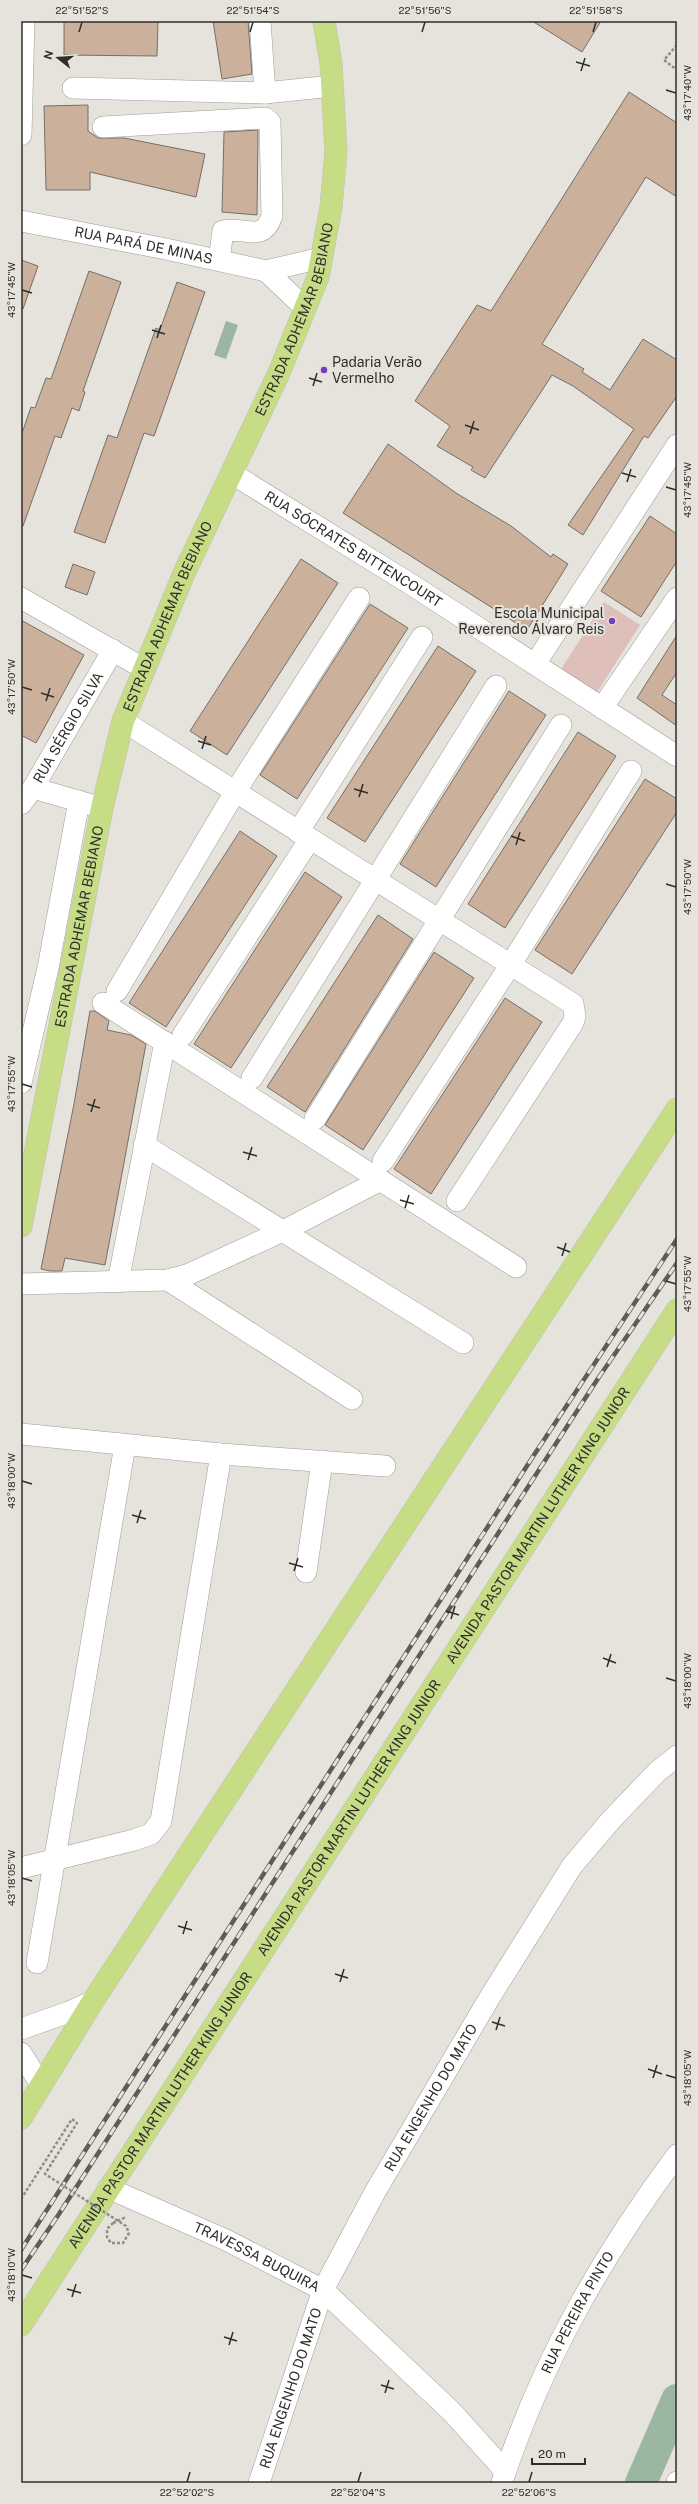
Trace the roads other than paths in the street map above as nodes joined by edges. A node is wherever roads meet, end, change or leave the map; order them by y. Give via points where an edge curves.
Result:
1 (24, 21) edge
2 (260, 21) edge
3 (324, 21) edge
4 (332, 86) junction
5 (73, 88) dead end
6 (265, 93) junction
7 (102, 127) dead end
8 (21, 135) edge
9 (21, 222) edge
10 (321, 258) junction
11 (219, 260) junction
12 (266, 271) junction
13 (305, 308) junction
14 (677, 445) edge
15 (230, 473) junction
16 (21, 598) edge
17 (359, 598) dead end
18 (677, 598) edge
19 (422, 637) dead end
20 (113, 650) junction
21 (535, 664) junction
22 (143, 668) junction
23 (496, 686) dead end
24 (602, 708) junction
25 (123, 721) junction
26 (561, 725) dead end
27 (677, 756) edge
28 (631, 771) dead end
29 (235, 792) junction
30 (27, 796) edge
31 (78, 801) junction
32 (102, 808) junction
33 (304, 835) junction
34 (377, 880) junction
35 (439, 918) junction
36 (511, 964) junction
37 (174, 1038) junction
38 (252, 1078) dead end
39 (21, 1082) edge
40 (677, 1109) edge
41 (315, 1119) dead end
42 (144, 1145) junction
43 (382, 1170) junction
44 (457, 1201) dead end
45 (21, 1226) edge
46 (285, 1230) junction
47 (516, 1267) dead end
48 (168, 1280) junction
49 (118, 1282) junction
50 (21, 1284) edge
51 (677, 1310) edge
52 (464, 1343) dead end
53 (352, 1399) dead end
54 (21, 1434) edge
55 (125, 1445) junction
56 (221, 1454) junction
57 (322, 1461) junction
58 (384, 1466) dead end
59 (306, 1572) dead end
60 (677, 1756) edge
61 (54, 1859) junction
62 (21, 1868) edge
63 (37, 1963) dead end
64 (93, 2001) junction
65 (21, 2029) edge
66 (21, 2053) edge
67 (41, 2085) junction
68 (21, 2118) edge
69 (677, 2155) edge
70 (108, 2188) junction
71 (323, 2290) junction
72 (21, 2325) edge
73 (503, 2477) edge
74 (259, 2483) edge

1 - 8 street
2 - 6 street
3 - 4 main road, ESTRADA ADHEMAR BEBIANO
4 - 6 street
4 - 10 main road, ESTRADA ADHEMAR BEBIANO via 336,152 331,207
5 - 6 street
7 - 11 street via 265,118 270,122 272,216 268,226 261,232 223,231
9 - 11 street, RUA PARÁ DE MINAS
10 - 12 street, RUA PARÁ DE MINAS
10 - 13 main road, ESTRADA ADHEMAR BEBIANO via 318,277
11 - 12 street, RUA PARÁ DE MINAS
12 - 13 street
13 - 15 main road, ESTRADA ADHEMAR BEBIANO via 278,375
14 - 21 street
15 - 21 street, RUA SÓCRATES BITTENCOURT
15 - 22 main road, ESTRADA ADHEMAR BEBIANO
16 - 20 street
17 - 29 street
18 - 24 street
19 - 33 street
20 - 22 street
20 - 30 street, RUA SÉRGIO SILVA
21 - 24 street, RUA SÓCRATES BITTENCOURT
22 - 25 main road, ESTRADA ADHEMAR BEBIANO
23 - 34 street
24 - 27 street, RUA SÓCRATES BITTENCOURT
25 - 29 street
25 - 32 main road, ESTRADA ADHEMAR BEBIANO
26 - 35 street
28 - 36 street
29 - 33 street
29 - 37 street via 110,997
30 - 31 street
31 - 32 street
31 - 39 street, ESTRADA ADHEMAR BEBIANO via 48,968
32 - 45 main road, ESTRADA ADHEMAR BEBIANO
33 - 34 street
33 - 37 street
34 - 35 street
34 - 38 street
35 - 36 street
35 - 41 street
36 - 43 street
36 - 44 street via 572,1004 575,1016
37 - 42 street
37 - 43 street
40 - 64 main road
42 - 46 street
42 - 49 street
43 - 46 street
43 - 47 street
46 - 48 street via 187,1275
46 - 52 street
48 - 49 street
48 - 53 street
49 - 50 street
51 - 70 main road, AVENIDA PASTOR MARTIN LUTHER KING JUNIOR
54 - 55 street
55 - 56 street
55 - 61 street
56 - 57 street
56 - 61 street via 161,1821 151,1834
57 - 58 street
57 - 59 street
60 - 71 street, RUA ENGENHO DO MATO via 657,1772 611,1820 572,1866 490,1997 375,2192
61 - 62 street
61 - 63 street
64 - 65 street
64 - 67 main road
66 - 67 street
67 - 68 main road
69 - 73 street, RUA PEREIRA PINTO via 614,2246 554,2350
70 - 71 street, TRAVESSA BUQUIRA via 226,2240
70 - 72 main road, AVENIDA PASTOR MARTIN LUTHER KING JUNIOR
71 - 73 street, TRAVESSA BUQUIRA via 452,2412
71 - 74 street, RUA ENGENHO DO MATO

